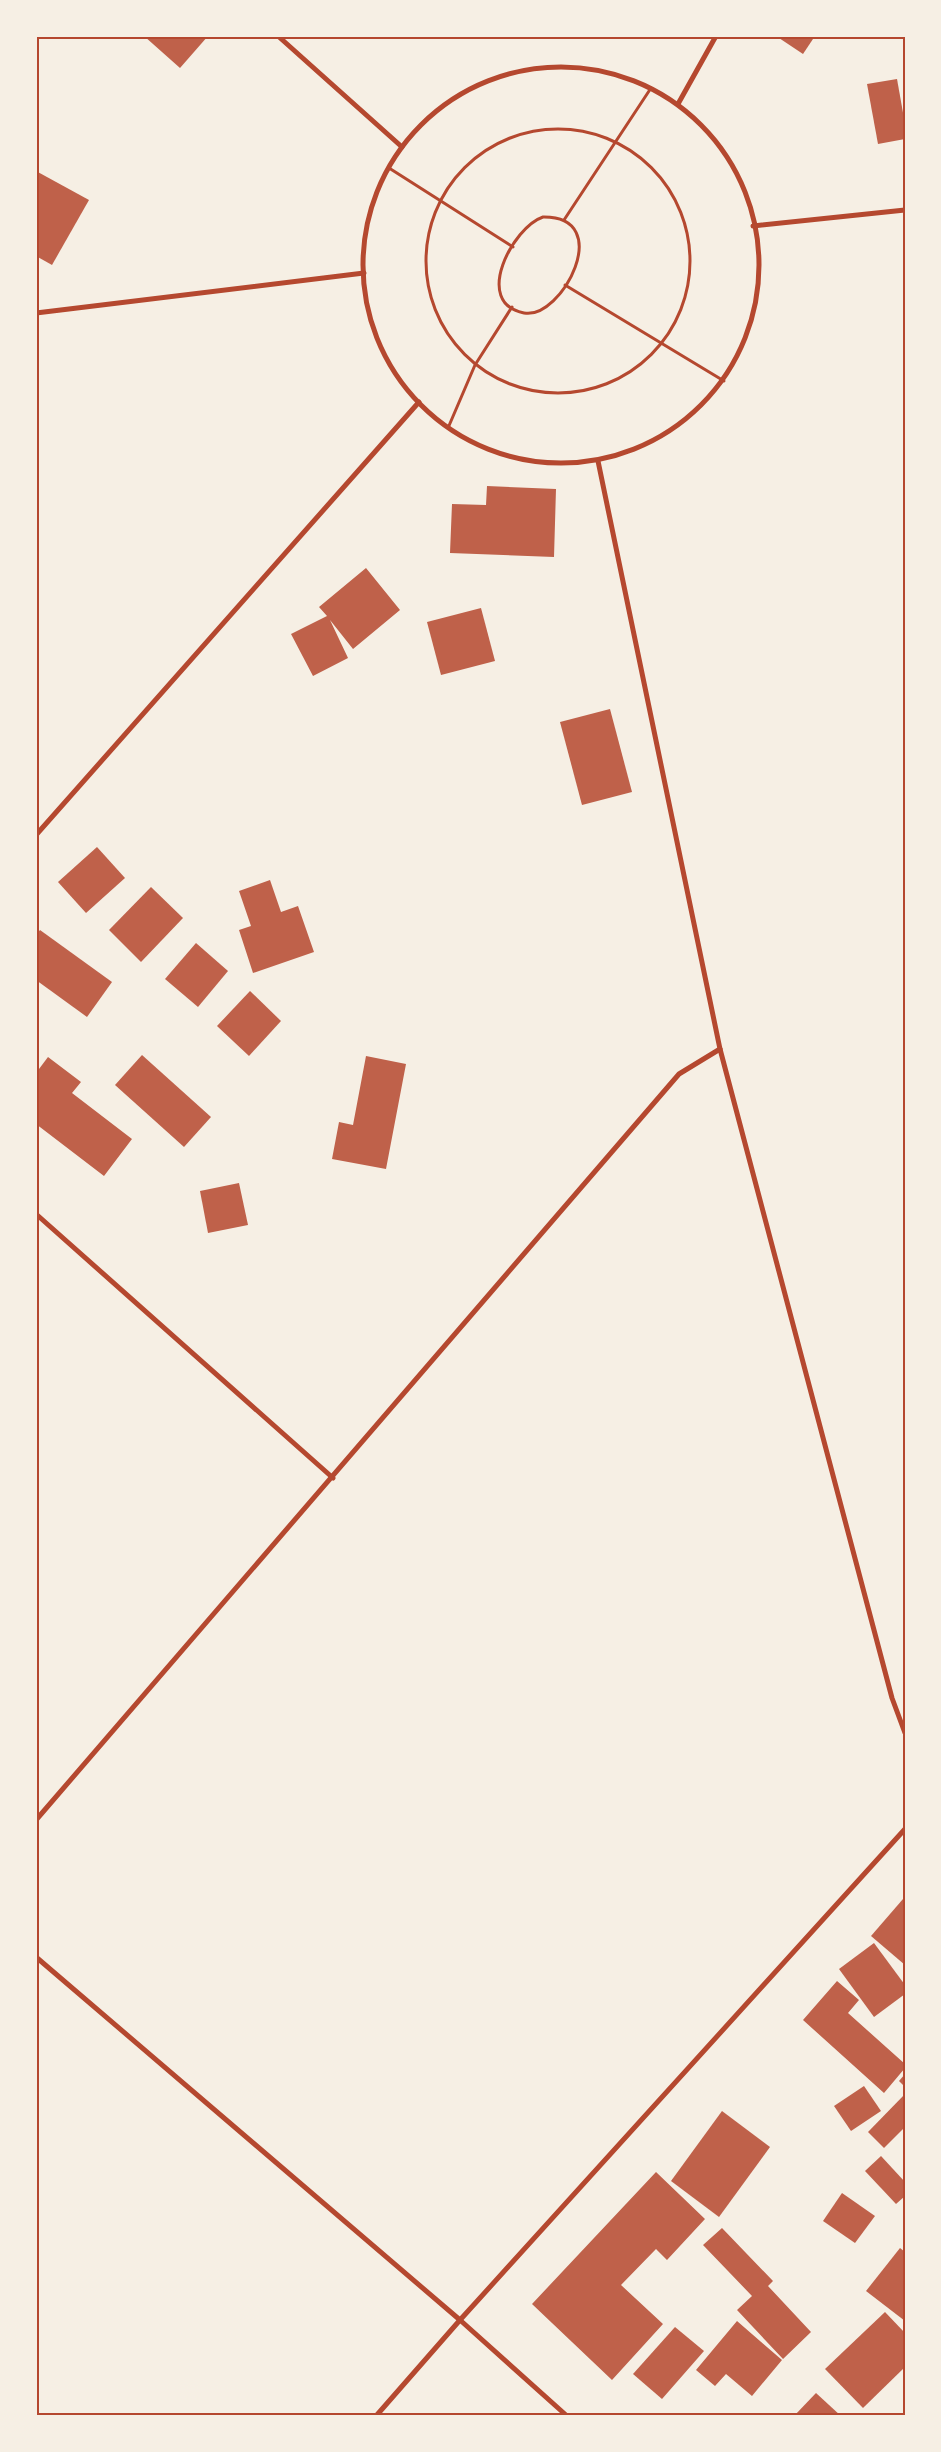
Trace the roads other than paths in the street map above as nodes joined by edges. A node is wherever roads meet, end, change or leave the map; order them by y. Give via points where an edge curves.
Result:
1 (278, 36) edge
2 (716, 36) edge
3 (678, 104) junction
4 (402, 146) junction
5 (905, 210) edge
6 (754, 226) junction
7 (364, 273) junction
8 (36, 313) edge
9 (419, 402) junction
10 (598, 461) junction
11 (36, 835) edge
12 (720, 1049) junction
13 (36, 1214) edge
14 (333, 1478) junction
15 (905, 1733) edge
16 (36, 1820) edge
17 (905, 1830) edge
18 (36, 1957) edge
19 (460, 2320) junction
20 (376, 2416) edge
21 (567, 2416) edge

1 - 4 street
2 - 3 street
3 - 4 street via 651,88 598,70 543,66 489,80 440,107
3 - 6 street via 720,145 748,197
4 - 7 street via 373,201 365,237
5 - 6 street
6 - 10 street via 760,260 752,323 724,380 689,418 646,445
7 - 8 street
7 - 9 street via 371,320 390,364
9 - 10 street via 448,428 494,452 546,463
9 - 11 street
10 - 12 street
12 - 14 street via 679,1074
12 - 15 street via 892,1698
13 - 14 street
14 - 16 street
17 - 19 street
18 - 19 street
19 - 20 street
19 - 21 street

